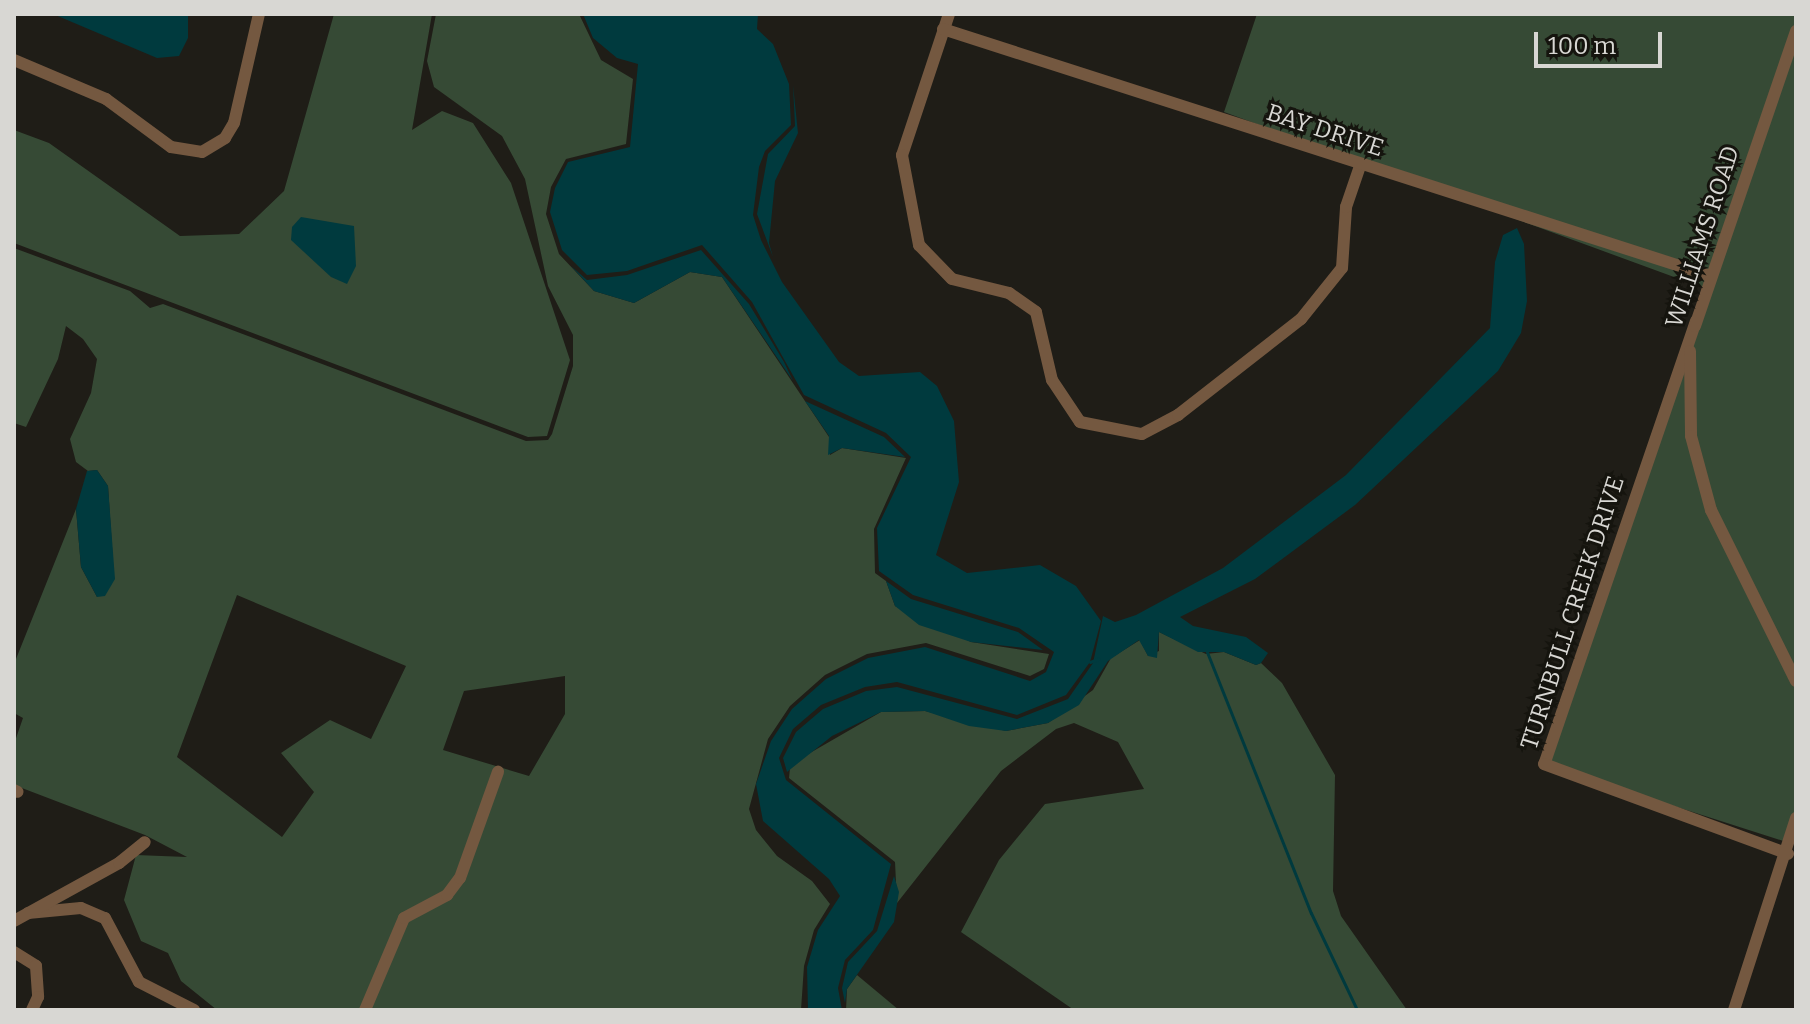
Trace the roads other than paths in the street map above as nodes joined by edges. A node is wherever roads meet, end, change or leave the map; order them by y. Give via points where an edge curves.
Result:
1 (259, 14) edge
2 (949, 14) edge
3 (943, 29) junction
4 (1796, 31) edge
5 (14, 60) edge
6 (1360, 166) junction
7 (1711, 276) junction
8 (1696, 321) junction
9 (1796, 681) edge
10 (498, 772) dead end
11 (1796, 818) edge
12 (145, 842) dead end
13 (1788, 854) junction
14 (28, 913) junction
15 (14, 921) edge
16 (14, 952) edge
17 (32, 1010) edge
18 (194, 1010) edge
19 (365, 1010) edge
20 (1734, 1010) edge

1 - 5 street via 234,123 225,138 202,152 171,147 106,99
2 - 3 street
3 - 6 street, BAY DRIVE
3 - 6 street via 902,155 919,245 952,279 1009,293 1036,312 1052,380 1080,422 1142,434 1178,415 1301,319 1342,268 1346,207
4 - 7 street, WILLIAMS ROAD
6 - 7 street, BAY DRIVE
7 - 8 street, WILLIAMS ROAD
8 - 9 street, WILLIAMS ROAD via 1687,390 1689,420 1711,510
8 - 13 street, TURNBULL CREEK DRIVE via 1544,764
10 - 19 street via 460,878 447,895 404,918
11 - 13 street
12 - 14 street via 119,863
13 - 20 street
14 - 15 street
14 - 18 street via 81,908 105,918 139,982
16 - 17 street via 36,966 38,997

